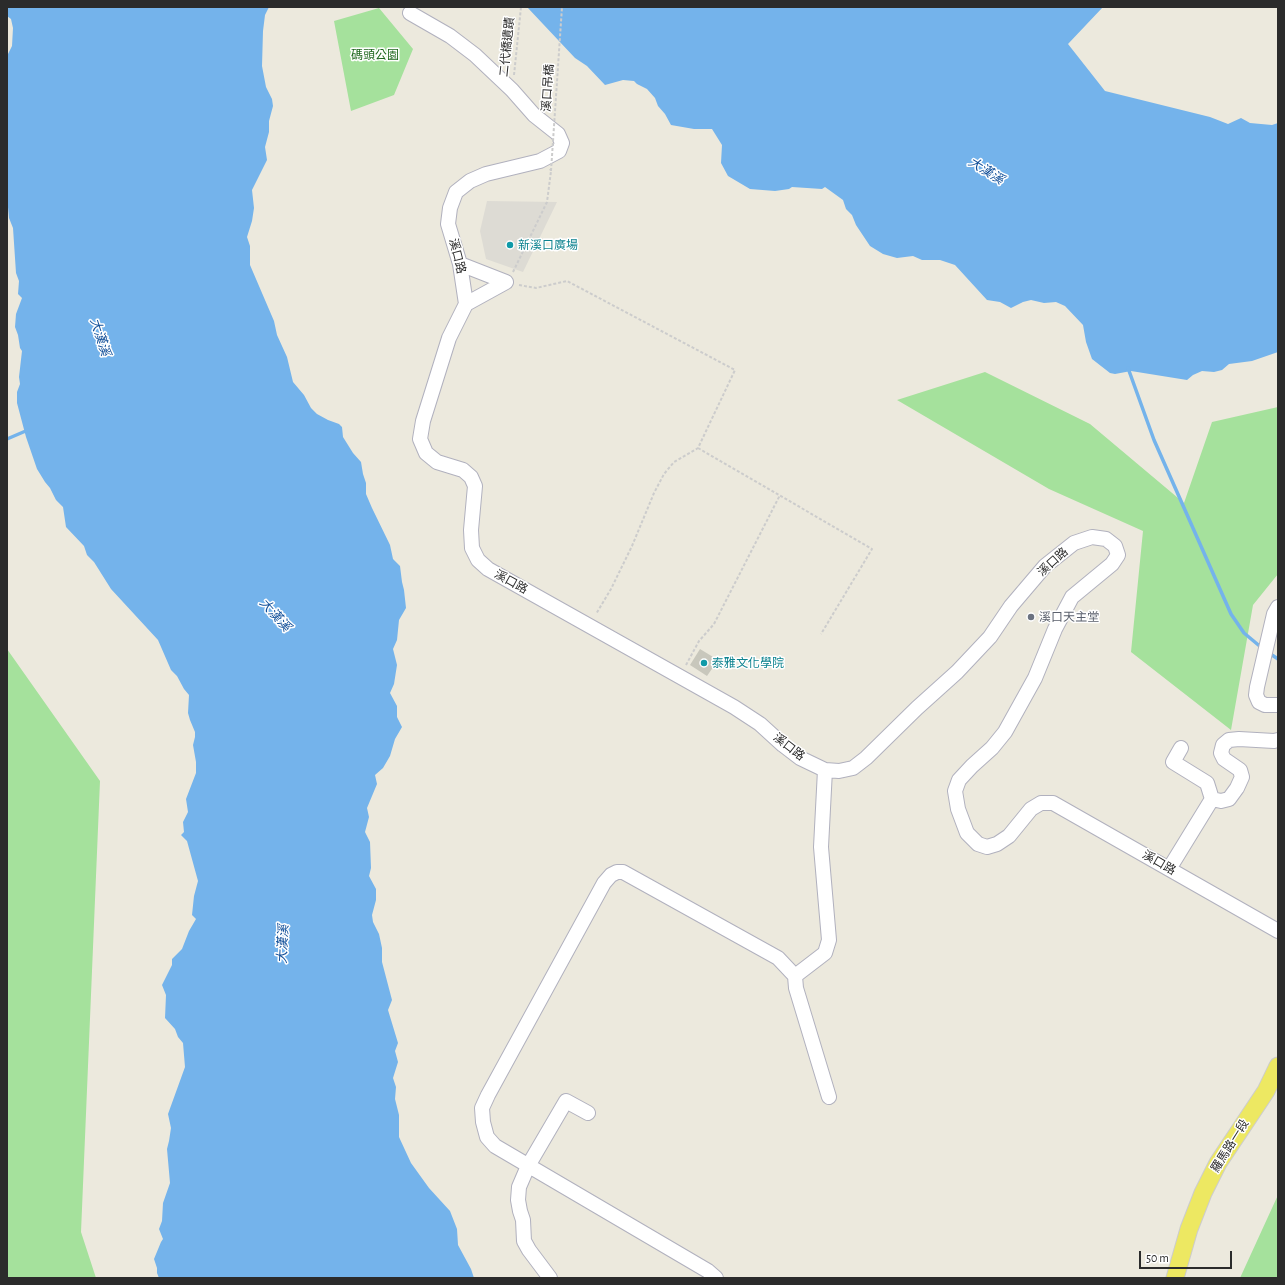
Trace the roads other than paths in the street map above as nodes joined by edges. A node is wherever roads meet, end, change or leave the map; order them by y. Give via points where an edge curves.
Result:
1 (410, 13) dead end
2 (460, 264) junction
3 (466, 304) junction
4 (1278, 607) edge
5 (1278, 705) edge
6 (1278, 740) edge
7 (1181, 748) dead end
8 (825, 770) junction
9 (1212, 799) junction
10 (1169, 869) junction
11 (1278, 931) edge
12 (795, 976) junction
13 (1278, 1066) edge
14 (829, 1097) dead end
15 (588, 1113) dead end
16 (528, 1166) junction
17 (550, 1278) edge
18 (716, 1278) edge
19 (1175, 1278) edge

1 - 2 lane, 溪口路 via 450,36 475,55 534,115 558,134 562,143 559,151 540,161 486,174 470,181 456,192 448,224
2 - 3 lane, 溪口路
2 - 3 lane via 506,282
3 - 8 lane, 溪口路 via 449,338 423,421 420,439 426,453 437,462 462,470 471,477 475,486 472,548 478,560 488,569 734,707 760,724 800,758
4 - 5 lane via 1274,614 1256,695 1259,702 1265,705
6 - 9 lane via 1239,739 1229,740 1223,745 1221,753 1224,759 1240,770 1242,777 1229,799
7 - 9 lane via 1173,762 1207,783
8 - 10 lane, 溪口路 via 853,768 866,758 957,672 990,637 1011,606 1045,566 1074,543 1092,537 1106,539 1115,546 1118,555 1112,564 1072,597 1055,629 1035,678 1005,732 959,780 955,791 958,809 967,833 978,844 987,846 998,844 1009,836 1031,809 1041,803 1053,803
8 - 12 lane via 822,847 829,940 825,953
9 - 10 lane
10 - 11 lane, 溪口路
12 - 14 lane via 796,988
12 - 16 lane via 778,958 623,872 611,874 482,1108 487,1137 495,1146
13 - 19 main road, 羅馬路一段 via 1266,1091 1218,1163 1203,1193 1189,1229
15 - 16 lane via 566,1101
16 - 17 lane via 518,1200 523,1220 524,1241
16 - 18 lane

